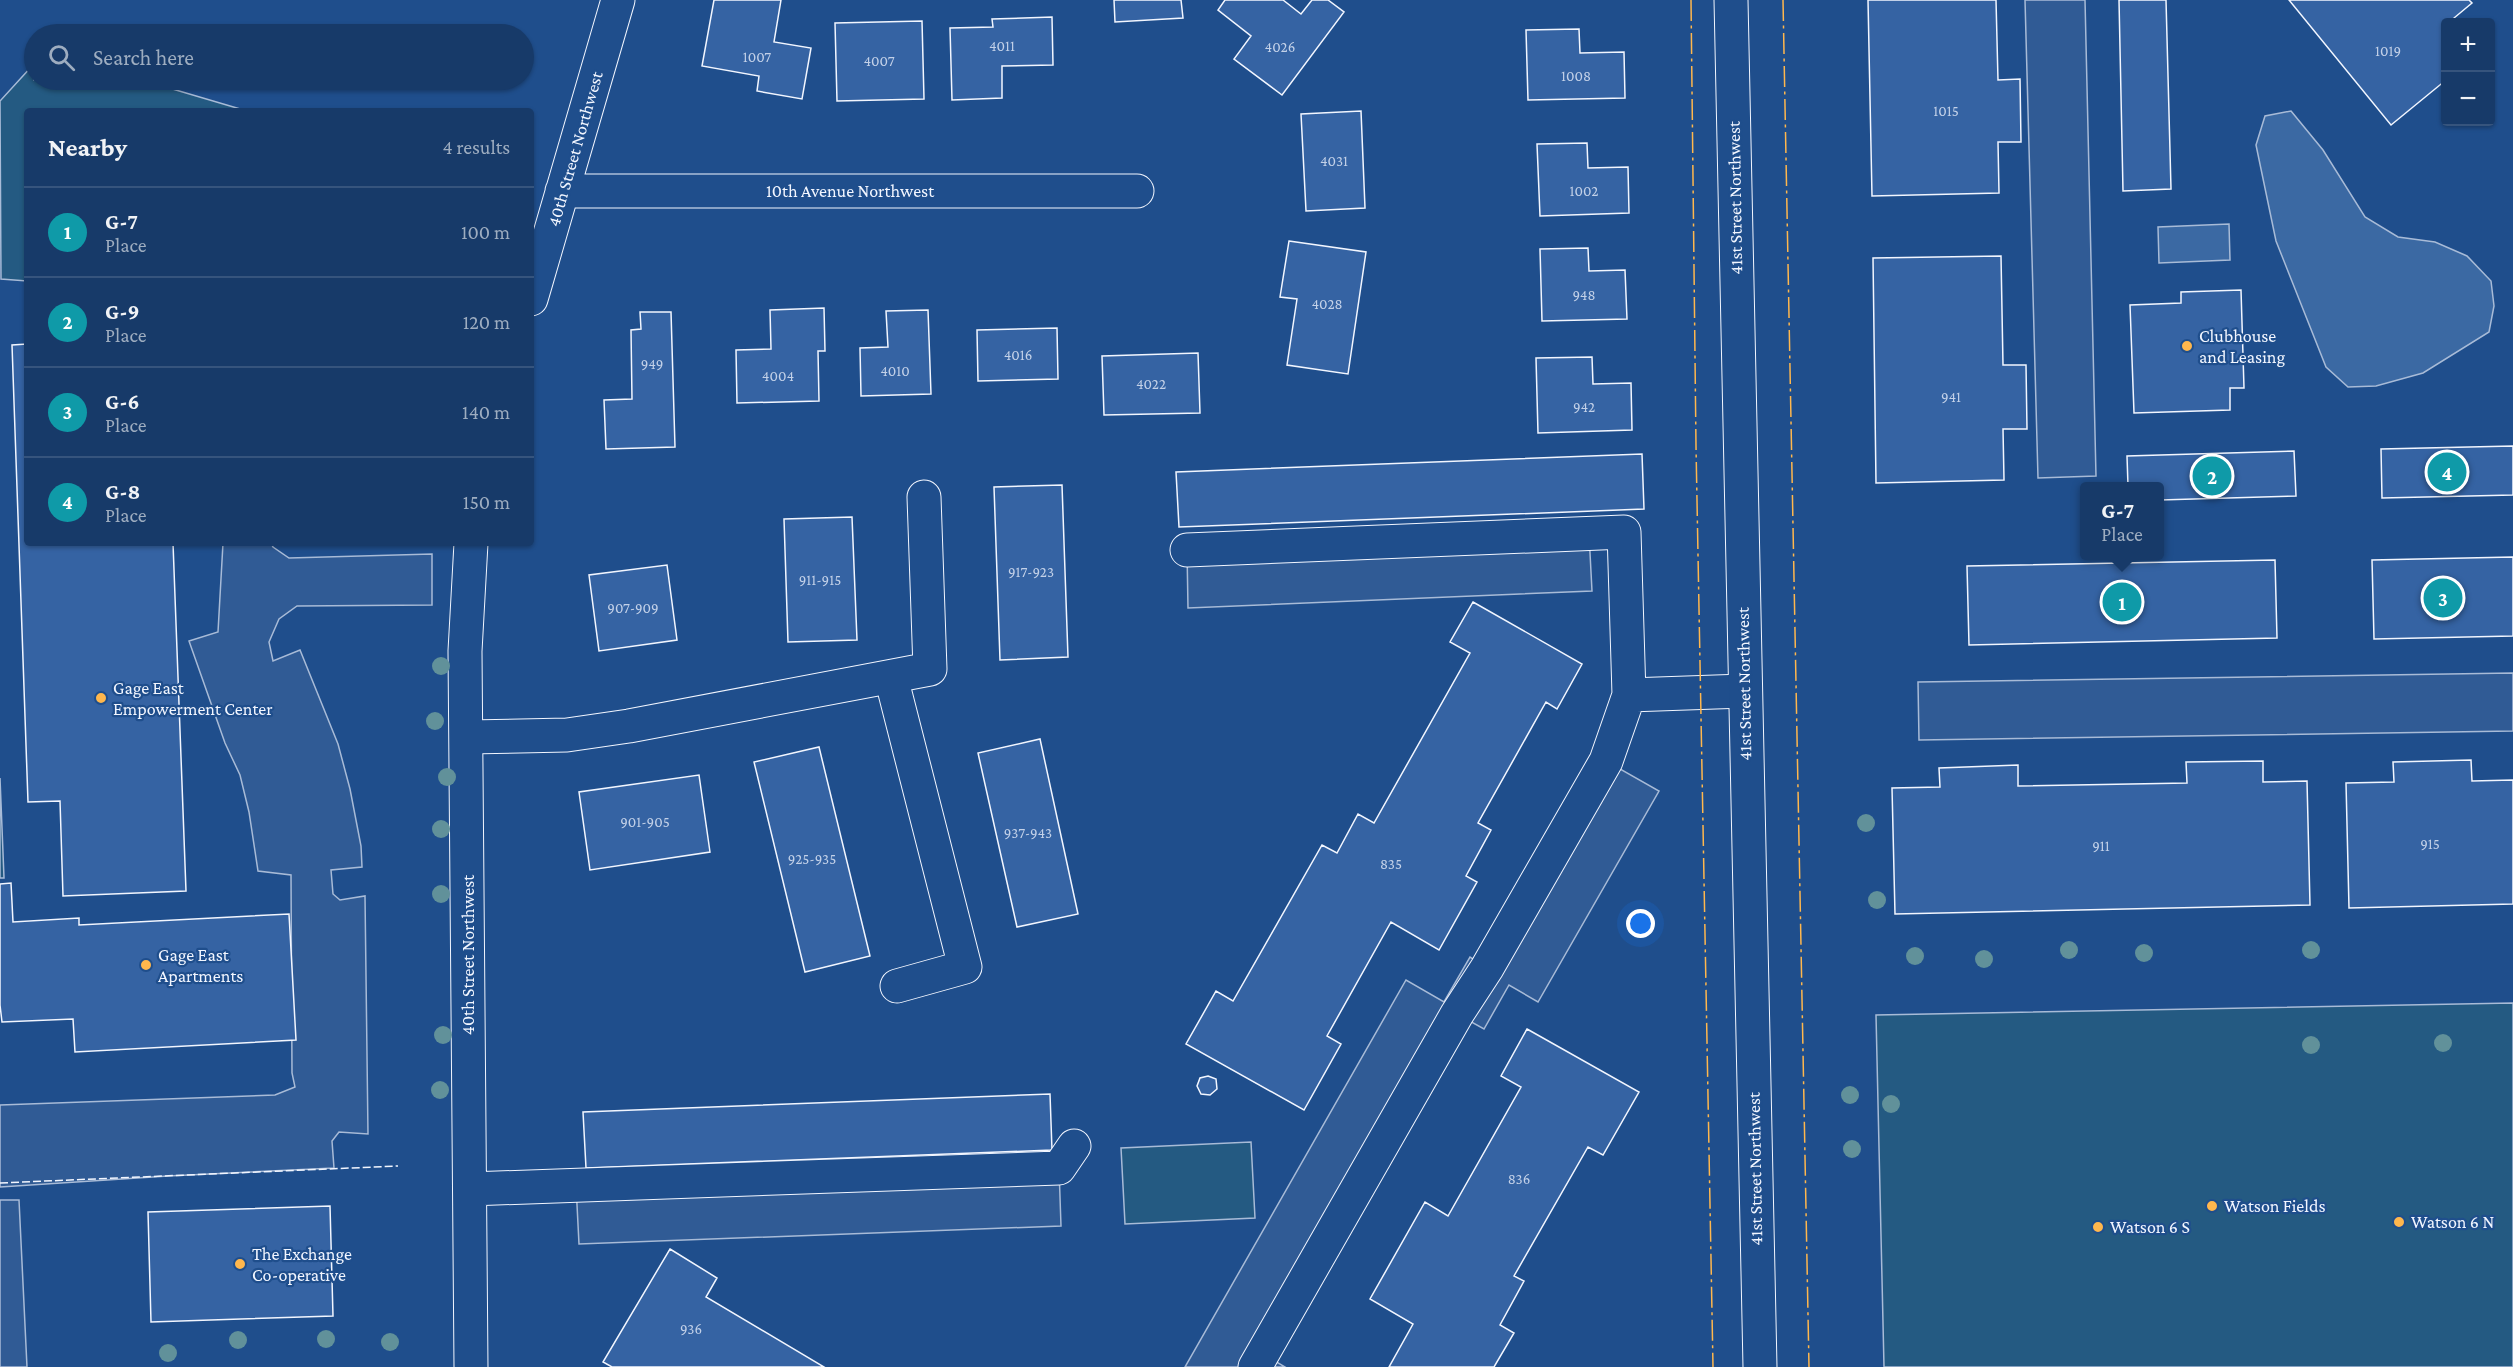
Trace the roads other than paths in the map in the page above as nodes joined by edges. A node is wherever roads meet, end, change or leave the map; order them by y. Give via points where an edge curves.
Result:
1 (618, 0) edge
2 (1731, 0) edge
3 (562, 191) junction
4 (1137, 191) dead end
5 (534, 289) edge
6 (924, 497) dead end
7 (471, 546) edge
8 (1187, 550) dead end
9 (891, 677) junction
10 (1744, 691) junction
11 (1629, 695) junction
12 (467, 737) junction
13 (897, 986) dead end
14 (1074, 1146) dead end
15 (470, 1189) junction
16 (471, 1367) edge
17 (1255, 1367) edge
18 (1760, 1367) edge

1 - 3 street, 40th Street Northwest
2 - 10 street, 41st Street Northwest
3 - 4 street, 10th Avenue Northwest
3 - 5 street, 40th Street Northwest
6 - 9 street via 930,669
7 - 12 street, 40th Street Northwest via 465,651
8 - 11 street via 1624,532
9 - 12 street via 567,735
9 - 13 street via 965,967
10 - 11 street
10 - 18 street, 41st Street Northwest
11 - 17 street via 1606,761
12 - 15 street, 40th Street Northwest
14 - 15 street via 1059,1168
15 - 16 street, 40th Street Northwest

